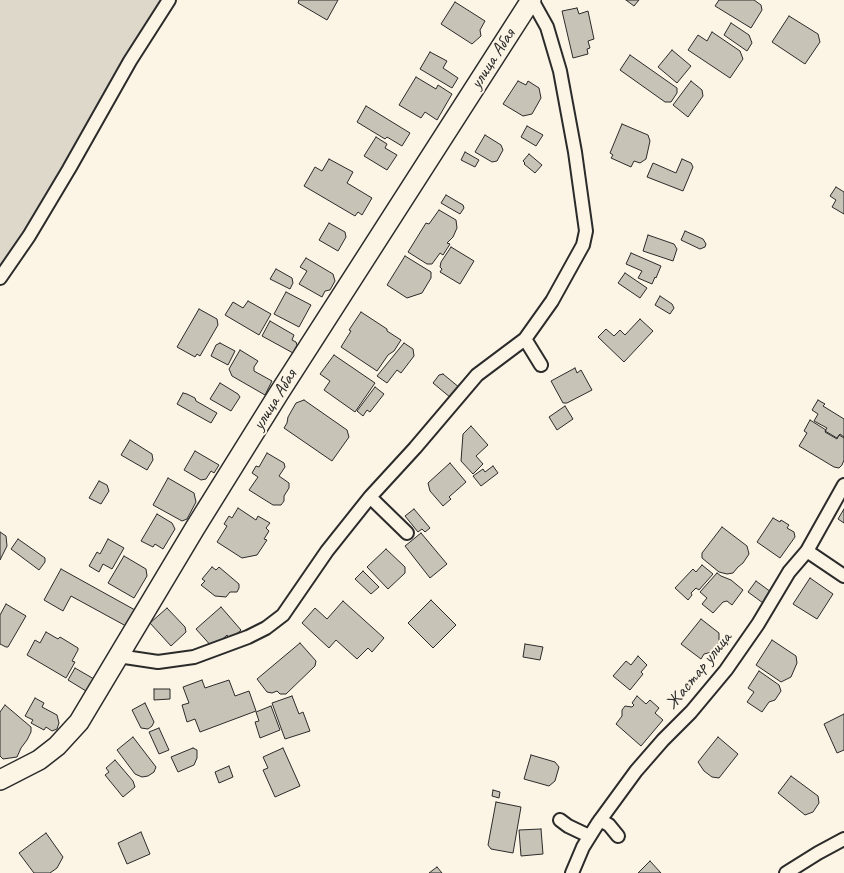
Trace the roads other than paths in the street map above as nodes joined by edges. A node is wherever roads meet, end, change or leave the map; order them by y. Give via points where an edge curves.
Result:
1 (169, 0) edge
2 (532, 0) edge
3 (0, 278) edge
4 (525, 339) junction
5 (541, 365) dead end
6 (844, 485) edge
7 (370, 497) junction
8 (407, 534) dead end
9 (807, 551) junction
10 (844, 576) edge
11 (118, 656) junction
12 (0, 780) edge
13 (560, 820) dead end
14 (600, 820) junction
15 (590, 836) junction
16 (618, 836) dead end
17 (844, 839) edge
18 (572, 873) edge
19 (786, 873) edge

1 - 3 street via 29,236
2 - 4 street via 547,27 560,71 586,231 583,244 552,301
2 - 11 main road, улица Абая via 279,393
4 - 5 street
4 - 7 street via 477,375
6 - 9 street, Жастар улица
7 - 8 street
7 - 11 street via 327,550 283,615 266,628 194,657 158,662
9 - 10 street
9 - 14 street, Жастар улица via 789,572 726,670 636,771
11 - 12 main road, улица Абая via 79,722 57,746
13 - 15 street
14 - 15 street, Жастар улица
14 - 16 street
15 - 18 street, Жастар улица
17 - 19 street

